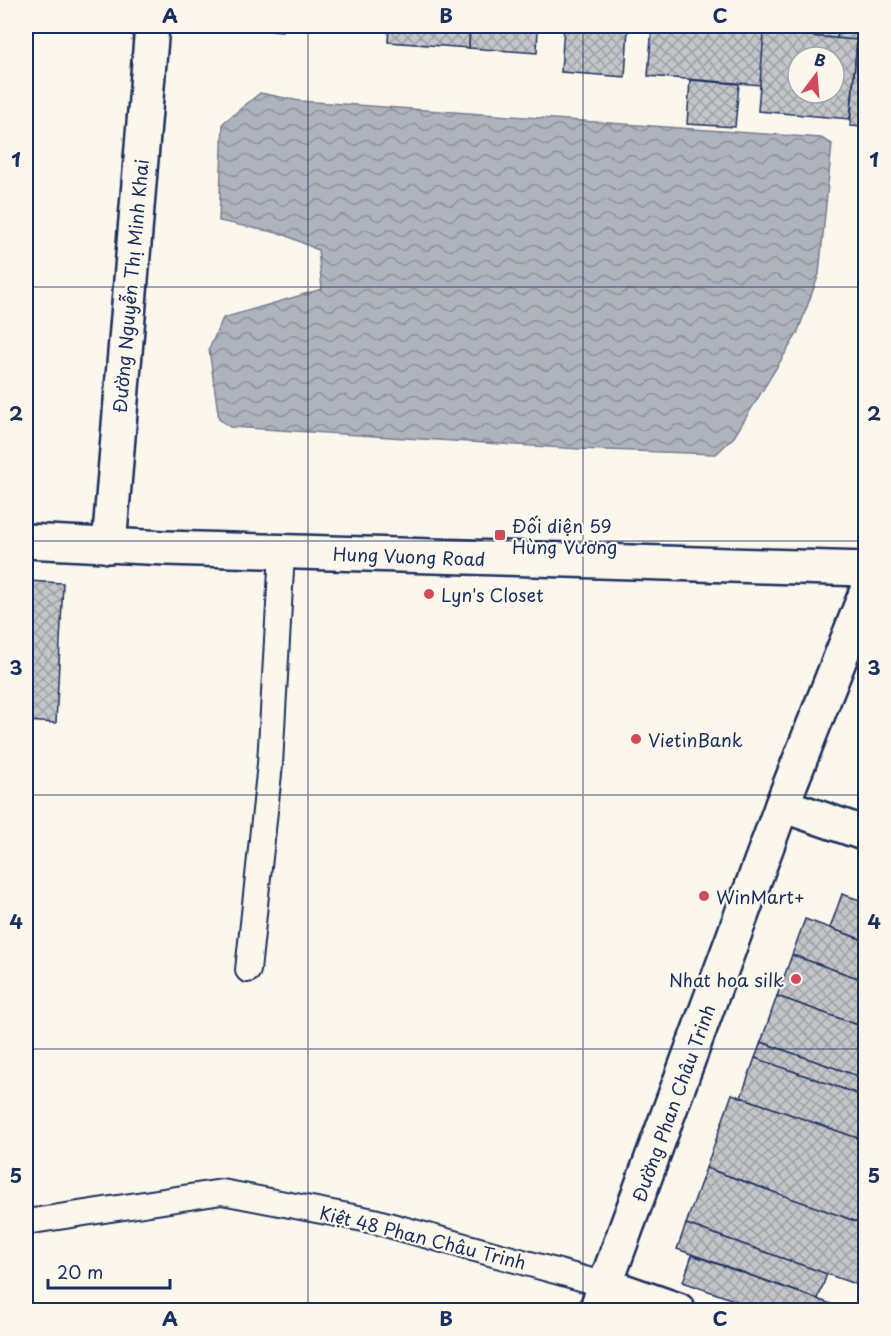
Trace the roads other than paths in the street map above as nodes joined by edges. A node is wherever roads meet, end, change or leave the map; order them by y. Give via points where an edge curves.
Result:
1 (152, 26) edge
2 (26, 541) edge
3 (109, 546) junction
4 (282, 552) junction
5 (866, 569) edge
6 (866, 593) edge
7 (782, 805) junction
8 (866, 834) edge
9 (248, 970) dead end
10 (26, 1222) edge
11 (601, 1298) edge
12 (678, 1311) edge

1 - 3 street, Đường Nguyễn Thị Minh Khai
2 - 3 street, Hung Vuong Road
3 - 4 street, Hung Vuong Road
4 - 5 street, Hung Vuong Road
4 - 9 lane via 270,764
6 - 7 street, Đường Phan Châu Trinh
7 - 8 street
7 - 11 street, Đường Phan Châu Trinh
10 - 11 lane, Kiệt 48 Phan Châu Trinh via 222,1192 374,1221
11 - 12 street

